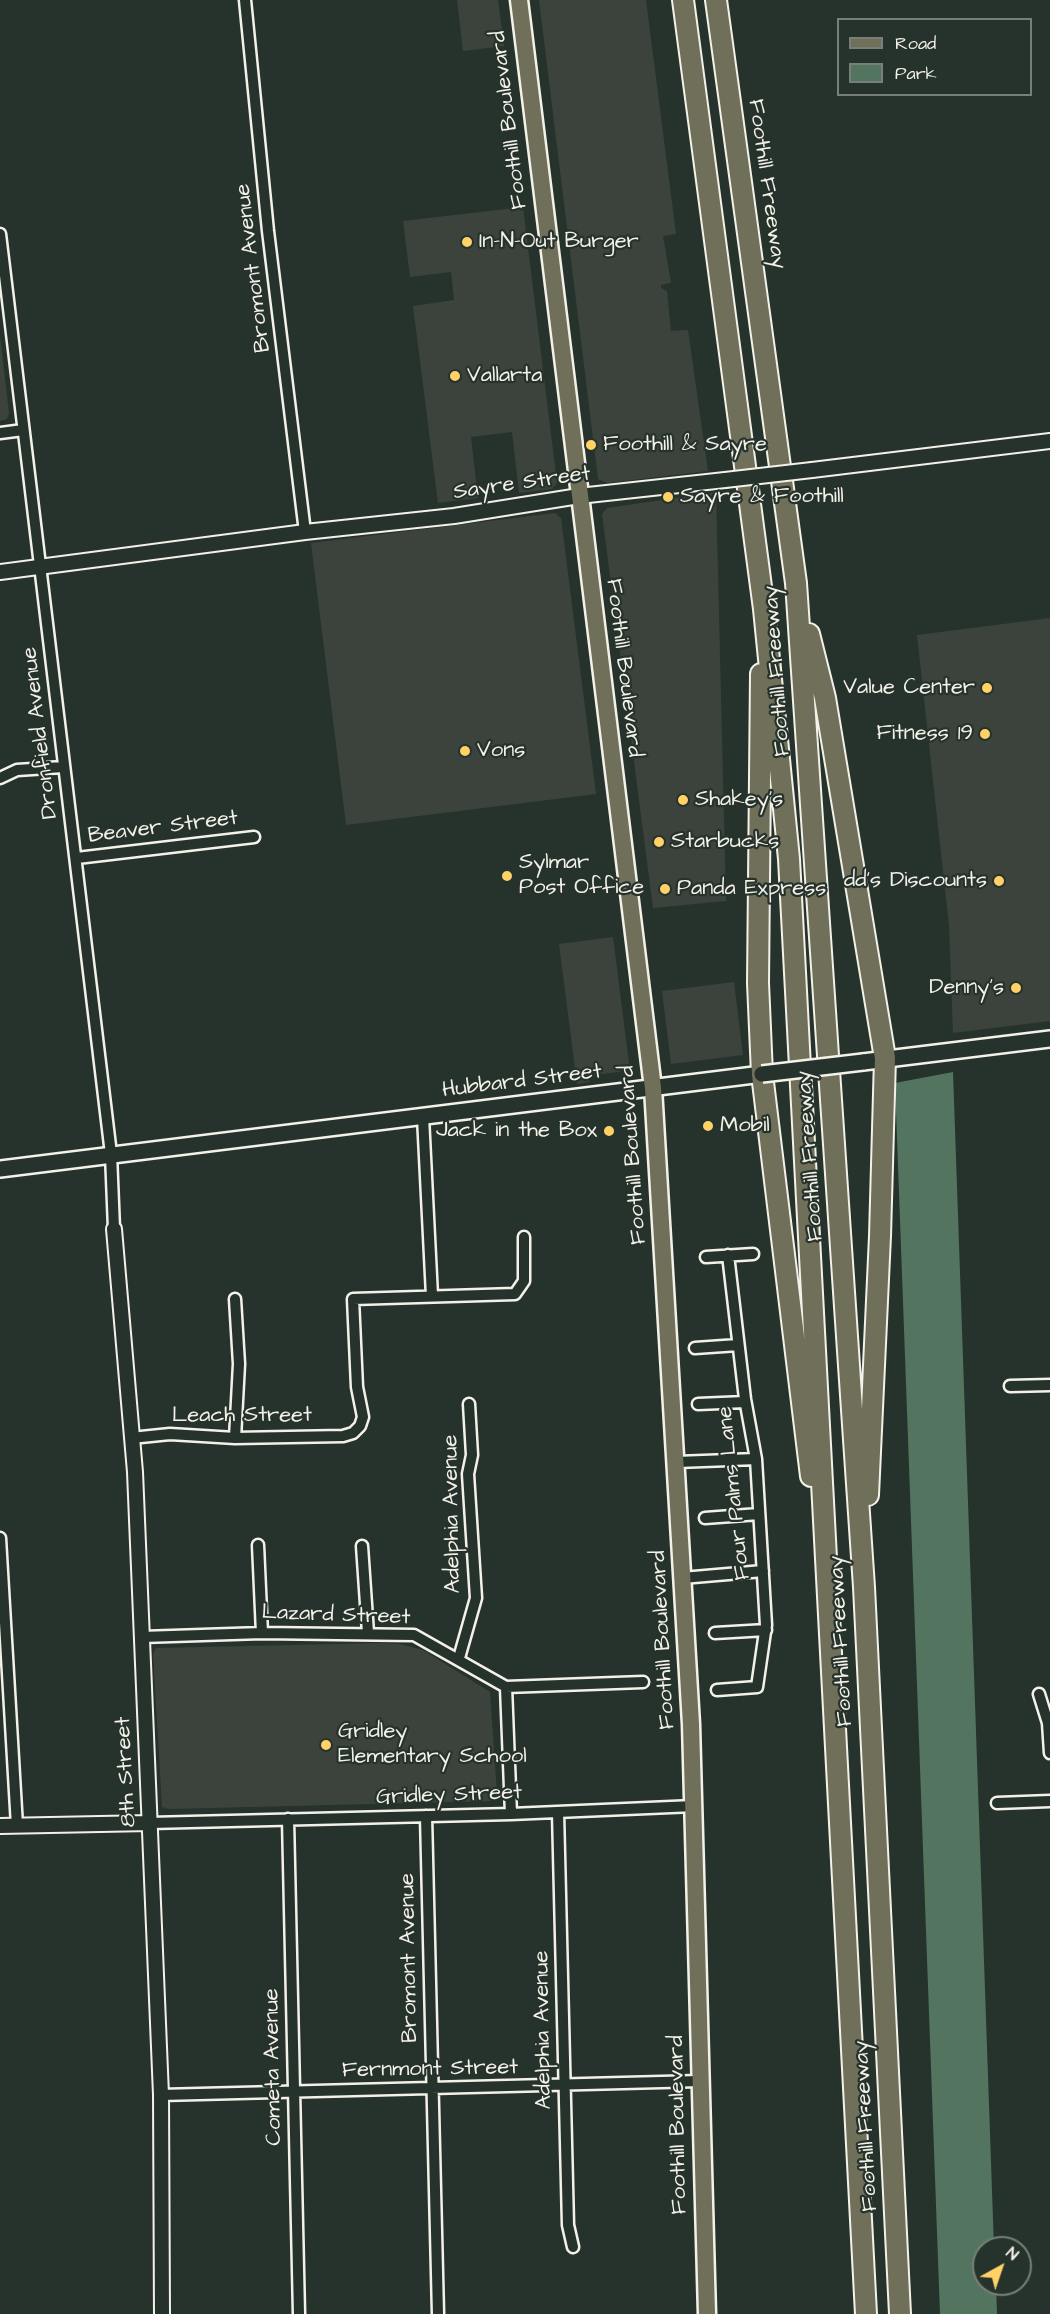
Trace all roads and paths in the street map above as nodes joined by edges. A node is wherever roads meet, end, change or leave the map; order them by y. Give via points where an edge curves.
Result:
1 (244, 0) edge
2 (519, 0) edge
3 (683, 0) edge
4 (716, 0) edge
5 (0, 234) edge
6 (23, 430) junction
7 (0, 433) edge
8 (1050, 441) edge
9 (579, 496) junction
10 (305, 532) junction
11 (41, 568) junction
12 (0, 572) edge
13 (796, 584) junction
14 (764, 609) junction
15 (63, 767) junction
16 (0, 778) edge
17 (254, 837) dead end
18 (76, 858) junction
19 (1050, 1039) edge
20 (885, 1058) junction
21 (762, 1074) junction
22 (653, 1088) junction
23 (423, 1118) junction
24 (111, 1154) junction
25 (0, 1169) edge
26 (114, 1228) joint
27 (524, 1237) dead end
28 (753, 1254) dead end
29 (728, 1255) junction
30 (706, 1257) dead end
31 (432, 1296) junction
32 (235, 1299) dead end
33 (738, 1345) junction
34 (694, 1348) dead end
35 (1050, 1385) edge
36 (1010, 1386) dead end
37 (745, 1402) junction
38 (469, 1404) dead end
39 (698, 1404) dead end
40 (131, 1438) junction
41 (235, 1438) junction
42 (756, 1459) junction
43 (677, 1462) junction
44 (759, 1514) junction
45 (705, 1518) dead end
46 (0, 1538) edge
47 (258, 1545) dead end
48 (362, 1546) dead end
49 (763, 1571) junction
50 (682, 1578) junction
51 (864, 1587) junction
52 (766, 1630) junction
53 (262, 1633) junction
54 (368, 1633) junction
55 (715, 1633) dead end
56 (142, 1637) junction
57 (832, 1651) junction
58 (459, 1658) junction
59 (643, 1682) dead end
60 (506, 1687) junction
61 (717, 1690) dead end
62 (1039, 1694) dead end
63 (1050, 1753) edge
64 (1050, 1801) edge
65 (997, 1803) dead end
66 (694, 1806) junction
67 (558, 1812) junction
68 (511, 1814) junction
69 (426, 1816) junction
70 (288, 1819) junction
71 (150, 1822) junction
72 (0, 1826) edge
73 (17, 1826) junction
74 (700, 2080) junction
75 (564, 2086) junction
76 (433, 2089) junction
77 (294, 2092) junction
78 (161, 2096) junction
79 (573, 2247) dead end
80 (162, 2314) edge
81 (299, 2314) edge
82 (438, 2314) edge
83 (707, 2314) edge
84 (866, 2314) edge
85 (900, 2314) edge

1 - 10 street, Bromont Avenue
2 - 9 main road, Foothill Boulevard
3 - 14 highway, Foothill Freeway
4 - 13 highway, Foothill Freeway
5 - 6 street, Dronfield Avenue
6 - 7 street
6 - 11 street, Dronfield Avenue
8 - 9 street, Sayre Street, bridge
9 - 10 street, Sayre Street via 454,516
9 - 22 main road, Foothill Boulevard
10 - 11 street, Sayre Street
11 - 12 street, Sayre Street
11 - 15 street, Dronfield Avenue
13 - 20 highway via 825,698
13 - 51 highway, Foothill Freeway
14 - 21 highway via 758,876
14 - 57 highway, Foothill Freeway via 789,859
15 - 16 street via 17,770
15 - 18 street, Dronfield Avenue
17 - 18 street, Beaver Street
18 - 24 street, Dronfield Avenue
19 - 20 main road, Hubbard Street
20 - 21 main road, Hubbard Street, bridge
20 - 51 highway
21 - 22 main road, Hubbard Street
21 - 57 highway
22 - 23 main road, Hubbard Street
22 - 43 main road, Foothill Boulevard
23 - 24 main road, Hubbard Street
23 - 31 street
24 - 25 main road, Hubbard Street
24 - 26 street, Dronfield Avenue
26 - 40 street, 8th Street
27 - 31 street via 524,1281 515,1294
28 - 29 street
29 - 30 street
29 - 33 street, Four Palms Lane
31 - 41 street, Leach Street via 353,1299 357,1387 363,1417 353,1433
32 - 41 street via 239,1364
33 - 34 street
33 - 37 street, Four Palms Lane
35 - 36 street
37 - 39 street
37 - 42 street, Four Palms Lane
38 - 58 street, Adelphia Avenue via 472,1455 468,1474 476,1598
40 - 41 street, Leach Street via 170,1434
40 - 56 street, 8th Street
42 - 43 street
42 - 44 street, Four Palms Lane
43 - 50 main road, Foothill Boulevard
44 - 45 street
44 - 49 street, Four Palms Lane
46 - 73 street
47 - 53 street
48 - 54 street
49 - 50 street
49 - 52 street, Four Palms Lane
50 - 66 main road, Foothill Boulevard
51 - 85 highway, Foothill Freeway
52 - 55 street
52 - 61 street, Four Palms Lane via 757,1687
53 - 54 street, Lazard Street
53 - 56 street, Lazard Street
54 - 58 street, Lazard Street via 414,1635
56 - 71 street, 8th Street
57 - 84 highway, Foothill Freeway
58 - 60 street, Lazard Street
59 - 60 street
60 - 68 street
62 - 63 street via 1048,1723
64 - 65 street
66 - 67 street, Gridley Street
66 - 74 main road, Foothill Boulevard
67 - 68 street, Gridley Street
67 - 75 street, Adelphia Avenue
68 - 69 street, Gridley Street
69 - 70 street, Gridley Street
69 - 76 street, Bromont Avenue
70 - 71 street, Gridley Street
70 - 77 street, Cometa Avenue
71 - 73 street
71 - 78 street, 8th Street
72 - 73 street
74 - 75 street, Fernmont Street
74 - 83 main road, Foothill Boulevard
75 - 76 street, Fernmont Street
75 - 79 street, Adelphia Avenue via 568,2225
76 - 77 street, Fernmont Street
76 - 82 street, Bromont Avenue
77 - 78 street, Fernmont Street
77 - 81 street, Cometa Avenue
78 - 80 street, 8th Street

